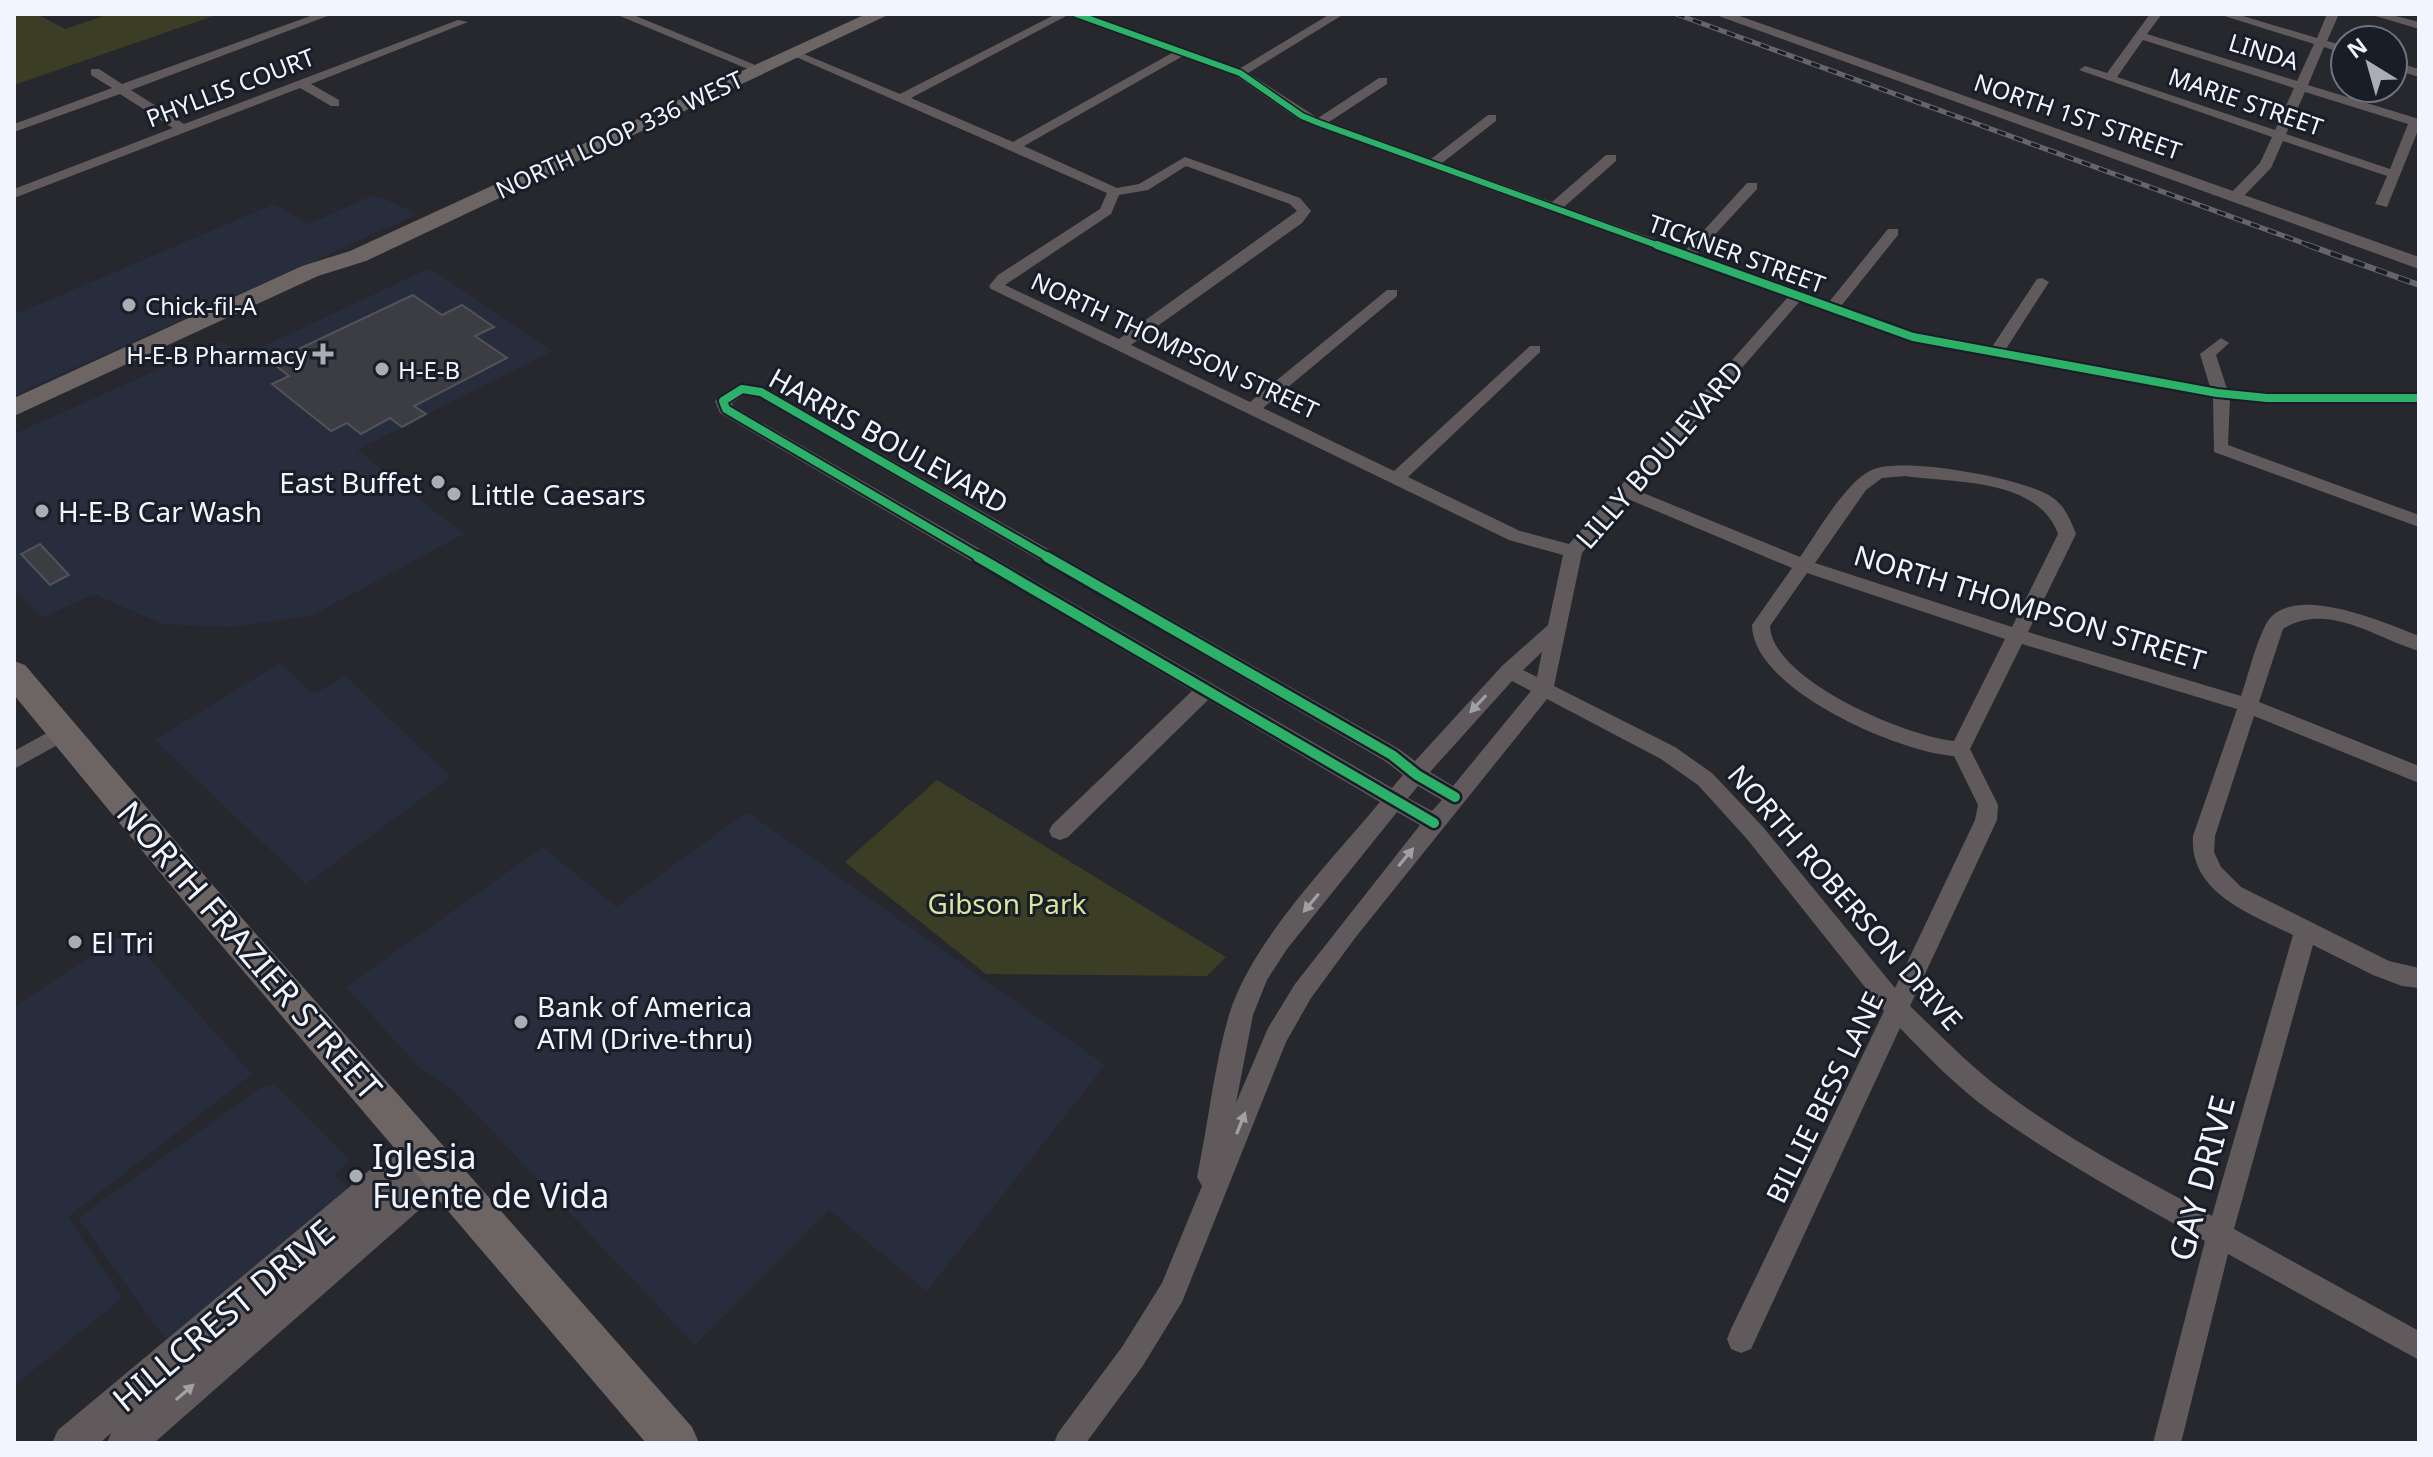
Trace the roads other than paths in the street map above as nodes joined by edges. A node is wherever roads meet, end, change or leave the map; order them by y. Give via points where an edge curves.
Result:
1 (327, 14) edge
2 (881, 14) edge
3 (1065, 14) edge
4 (1076, 14) edge
5 (1338, 14) edge
6 (1720, 14) edge
7 (2156, 14) edge
8 (2224, 14) edge
9 (2333, 14) edge
10 (2375, 14) edge
11 (628, 15) edge
12 (462, 22) dead end
13 (2419, 26) edge
14 (2141, 36) junction
15 (2321, 43) junction
16 (2329, 45) edge
17 (1182, 52) junction
18 (795, 54) junction
19 (759, 69) junction
20 (2085, 70) dead end
21 (95, 72) dead end
22 (1240, 73) junction
23 (2110, 78) junction
24 (1383, 81) dead end
25 (301, 84) junction
26 (2302, 86) junction
27 (122, 89) junction
28 (900, 99) junction
29 (335, 103) dead end
30 (1492, 118) dead end
31 (1319, 123) junction
32 (2417, 123) edge
33 (14, 128) edge
34 (183, 129) junction
35 (2278, 134) junction
36 (1013, 147) junction
37 (1611, 158) dead end
38 (1432, 164) junction
39 (2393, 174) junction
40 (1752, 186) dead end
41 (1114, 192) junction
42 (14, 194) edge
43 (2235, 197) junction
44 (2382, 204) dead end
45 (1554, 208) junction
46 (1893, 232) dead end
47 (358, 256) junction
48 (1688, 256) junction
49 (2419, 263) edge
50 (2042, 282) dead end
51 (1392, 293) dead end
52 (1797, 296) junction
53 (1832, 308) junction
54 (188, 334) junction
55 (2221, 343) dead end
56 (1119, 346) junction
57 (1535, 349) dead end
58 (1996, 353) junction
59 (2217, 393) junction
60 (2419, 398) edge
61 (14, 408) edge
62 (1251, 410) junction
63 (14, 421) edge
64 (1397, 478) junction
65 (1624, 491) junction
66 (2419, 521) edge
67 (1573, 551) junction
68 (1805, 566) junction
69 (1554, 630) junction
70 (2016, 635) junction
71 (2419, 644) edge
72 (1509, 671) junction
73 (14, 673) edge
74 (1544, 689) junction
75 (1206, 690) junction
76 (2247, 705) junction
77 (65, 731) junction
78 (1960, 749) junction
79 (14, 761) edge
80 (1417, 775) junction
81 (2419, 775) edge
82 (1455, 797) junction
83 (1396, 801) junction
84 (1434, 823) junction
85 (1060, 831) dead end
86 (2305, 932) junction
87 (2419, 978) edge
88 (1898, 1010) junction
89 (430, 1158) junction
90 (1201, 1222) junction
91 (2220, 1233) junction
92 (1741, 1339) dead end
93 (2419, 1346) edge
94 (71, 1443) edge
95 (126, 1443) edge
96 (676, 1443) edge
97 (1068, 1443) edge
98 (2167, 1443) edge

1 - 27 street
2 - 18 main road, NORTH LOOP 336 WEST
3 - 28 street
4 - 17 street, TICKNER STREET
5 - 22 street
6 - 43 street, NORTH 1ST STREET
7 - 14 street
8 - 15 street
9 - 15 street
10 - 13 street
11 - 19 street
12 - 25 street, PHYLLIS COURT
14 - 23 street
14 - 26 street, LINDA
15 - 16 street
15 - 26 street
17 - 22 street, TICKNER STREET
17 - 36 street
18 - 19 main road, NORTH LOOP 336 WEST
18 - 28 street
19 - 47 main road, NORTH LOOP 336 WEST
20 - 23 street, MARIE STREET
21 - 27 street
22 - 31 street, TICKNER STREET
23 - 35 street, MARIE STREET
24 - 31 street
25 - 29 street
25 - 34 street, PHYLLIS COURT
26 - 32 street, LINDA
26 - 35 street
27 - 33 street
27 - 34 street
28 - 36 street
30 - 38 street
31 - 38 street, TICKNER STREET
32 - 39 street
34 - 42 street, PHYLLIS COURT
35 - 39 street, MARIE STREET
35 - 43 street via 2266,165
36 - 41 street
37 - 45 street
38 - 45 street, TICKNER STREET
39 - 44 street
40 - 48 street
41 - 56 street, NORTH THOMPSON STREET via 1106,211 996,286
41 - 56 street via 1143,187 1185,161 1295,201 1304,211
43 - 49 street, NORTH 1ST STREET
45 - 48 street, TICKNER STREET
46 - 53 street
47 - 54 main road, NORTH LOOP 336 WEST via 310,271
47 - 54 main road, NORTH LOOP 336 WEST via 343,268
48 - 52 street, TICKNER STREET
50 - 58 street
51 - 62 street
52 - 53 street, TICKNER STREET
52 - 65 street, LILLY BOULEVARD
53 - 58 street, TICKNER STREET via 1913,337
54 - 61 main road, NORTH LOOP 336 WEST
54 - 63 main road
55 - 59 street via 2208,354
56 - 62 street, NORTH THOMPSON STREET
57 - 64 street
58 - 59 street, TICKNER STREET
59 - 60 street, TICKNER STREET
59 - 66 street via 2222,400 2220,448
62 - 64 street, NORTH THOMPSON STREET
64 - 67 street, NORTH THOMPSON STREET via 1515,536
65 - 67 street, LILLY BOULEVARD
65 - 68 street, NORTH THOMPSON STREET
67 - 69 street, LILLY BOULEVARD
68 - 70 street, NORTH THOMPSON STREET
68 - 70 street via 1869,478 1905,470 2018,488 2051,504 2067,534
68 - 78 street via 1761,625 1763,644 1776,662 1819,697 1926,746
69 - 72 street, LILLY BOULEVARD
69 - 74 street, LILLY BOULEVARD
70 - 76 street, NORTH THOMPSON STREET
70 - 78 street
71 - 76 street via 2333,613 2300,611 2275,625
72 - 74 street, NORTH ROBERSON DRIVE
72 -> 80 street, LILLY BOULEVARD
73 - 77 main road, NORTH FRAZIER STREET
74 - 82 street, LILLY BOULEVARD
74 - 88 street, NORTH ROBERSON DRIVE via 1668,753 1705,779
75 - 80 street, HARRIS BOULEVARD via 726,409 723,401 742,389 761,392 1392,755
75 - 83 street, HARRIS BOULEVARD
75 - 85 street
76 - 81 street, NORTH THOMPSON STREET
76 - 86 street via 2203,852 2213,873 2233,894
77 - 79 street
77 - 89 main road, NORTH FRAZIER STREET via 199,894
78 - 88 street, BILLIE BESS LANE via 1988,805 1986,820
80 - 82 street, HARRIS BOULEVARD
80 - 83 street, LILLY BOULEVARD
82 - 84 street, LILLY BOULEVARD
83 - 84 street, HARRIS BOULEVARD
83 -> 90 street, LILLY BOULEVARD via 1258,974 1241,1015
90 -> 84 street, LILLY BOULEVARD via 1276,1036 1311,979
86 - 87 street via 2381,968
86 - 91 street, GAY DRIVE
88 - 91 street, NORTH ROBERSON DRIVE via 1949,1061 2042,1132
88 - 92 street, BILLIE BESS LANE
89 - 94 street, HILLCREST DRIVE via 389,1176
95 -> 89 street, HILLCREST DRIVE via 406,1199
89 - 96 main road, NORTH FRAZIER STREET
90 - 97 street, LILLY BOULEVARD via 1172,1292
91 - 93 street, NORTH ROBERSON DRIVE
91 - 98 street, GAY DRIVE

